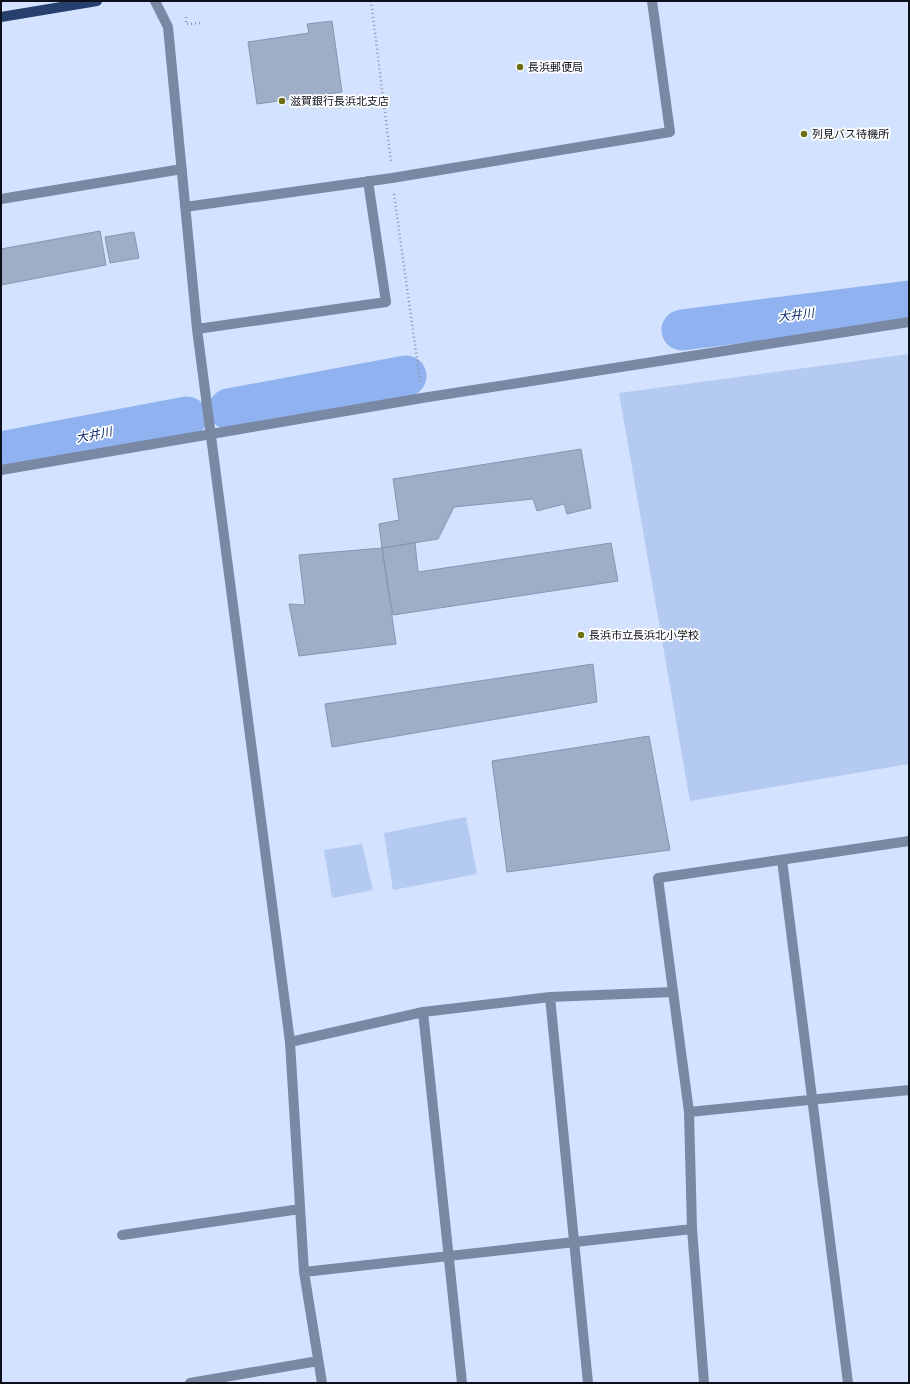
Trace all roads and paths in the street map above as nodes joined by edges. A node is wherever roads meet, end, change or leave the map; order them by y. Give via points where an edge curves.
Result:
1 (97, 1) edge
2 (155, 1) edge
3 (371, 1) edge
4 (652, 1) edge
5 (1, 17) edge
6 (186, 17) dead end
7 (201, 23) dead end
8 (182, 169) junction
9 (392, 178) junction
10 (368, 181) junction
11 (1, 199) edge
12 (185, 206) junction
13 (909, 322) edge
14 (197, 329) junction
15 (422, 398) junction
16 (210, 434) junction
17 (1, 470) edge
18 (909, 841) edge
19 (782, 860) junction
20 (673, 992) junction
21 (550, 997) junction
22 (423, 1012) junction
23 (290, 1042) junction
24 (909, 1090) edge
25 (812, 1099) junction
26 (688, 1112) junction
27 (300, 1209) junction
28 (692, 1229) junction
29 (122, 1235) dead end
30 (574, 1241) junction
31 (449, 1256) junction
32 (304, 1272) junction
33 (318, 1361) junction
34 (190, 1383) edge
35 (322, 1383) edge
36 (462, 1383) edge
37 (588, 1383) edge
38 (704, 1383) edge
39 (848, 1383) edge

1 - 5 main road
2 - 8 street via 168,27
3 - 9 path
4 - 9 street via 670,132
6 - 7 path via 186,24
8 - 11 street
8 - 12 street
9 - 10 street
9 - 15 path
10 - 12 street
10 - 14 street via 386,302
12 - 14 street
13 - 15 street
14 - 16 street
15 - 16 street
16 - 17 street
16 - 23 street
18 - 19 street
19 - 20 street via 658,878
19 - 25 street
20 - 21 street
20 - 26 street
21 - 22 street
21 - 30 street
22 - 23 street
22 - 31 street
23 - 27 street
24 - 25 street
25 - 26 street
25 - 39 street
26 - 28 street
27 - 29 street
27 - 32 street
28 - 30 street
28 - 38 street
30 - 31 street
30 - 37 street
31 - 32 street
31 - 36 street
32 - 33 street
33 - 34 street
33 - 35 street

